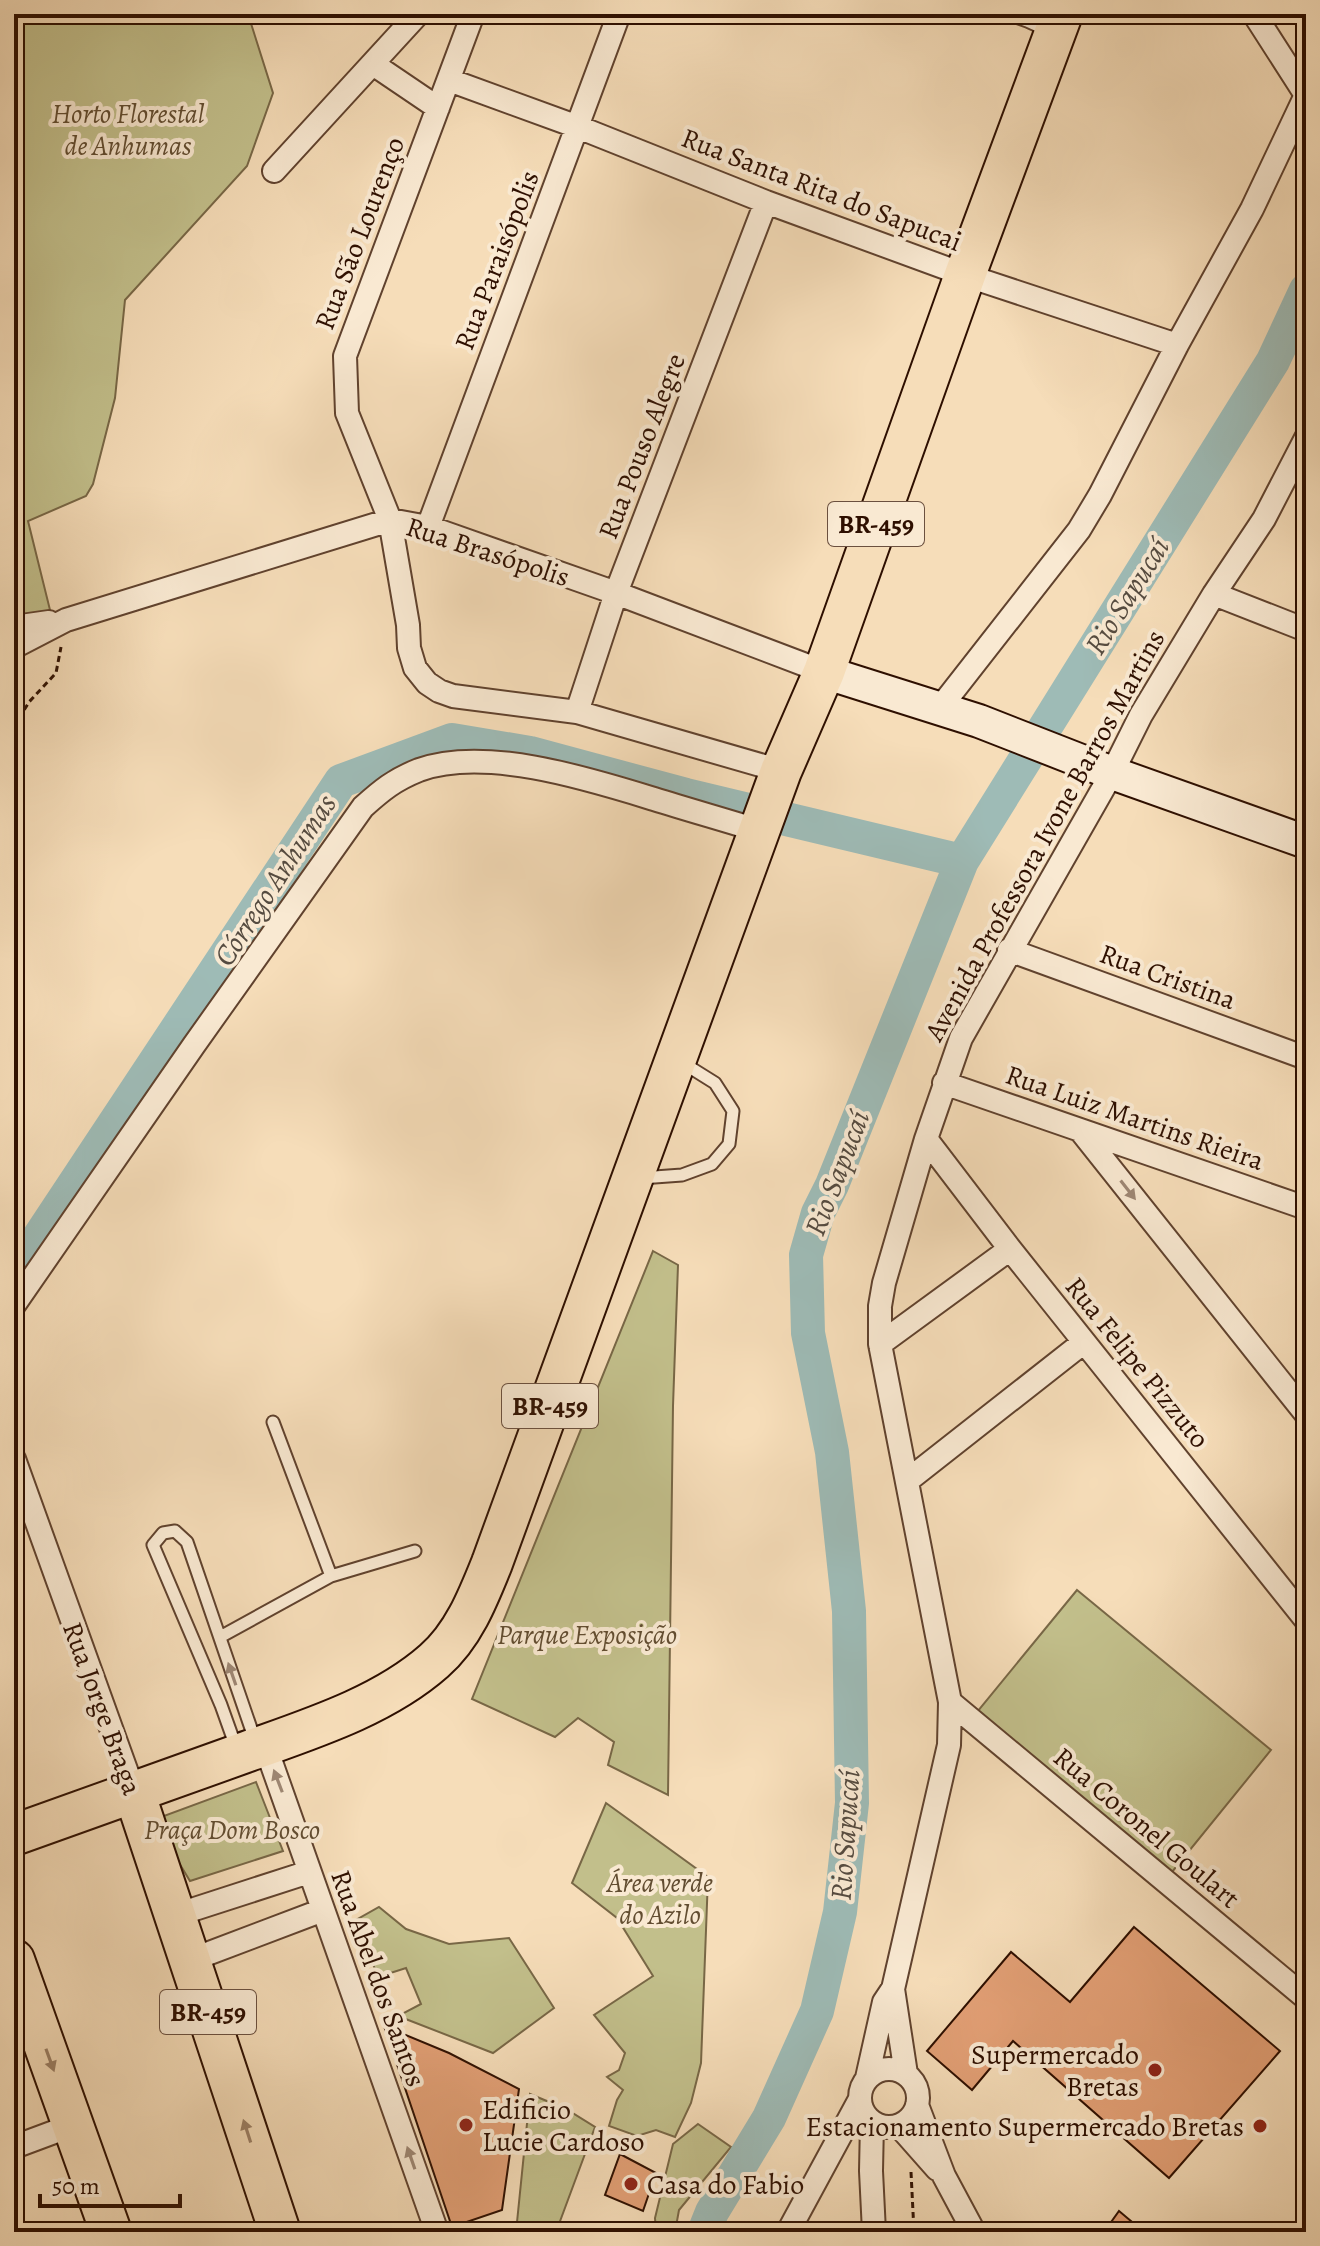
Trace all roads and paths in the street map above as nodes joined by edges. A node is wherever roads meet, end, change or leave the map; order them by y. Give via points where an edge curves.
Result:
1 (418, 14) edge
2 (473, 14) edge
3 (619, 14) edge
4 (1008, 14) edge
5 (1254, 14) edge
6 (1043, 21) edge
7 (373, 64) junction
8 (449, 80) junction
9 (1306, 95) edge
10 (438, 108) junction
11 (578, 127) junction
12 (274, 171) dead end
13 (766, 202) junction
14 (965, 275) junction
15 (1177, 345) junction
16 (1306, 438) edge
17 (390, 520) junction
18 (428, 527) junction
19 (616, 593) junction
20 (1214, 594) junction
21 (66, 620) junction
22 (14, 627) edge
23 (1306, 630) edge
24 (14, 647) edge
25 (824, 672) junction
26 (939, 709) junction
27 (577, 712) junction
28 (14, 727) edge
29 (1112, 773) junction
30 (770, 802) junction
31 (1306, 842) edge
32 (1009, 950) junction
33 (677, 1058) junction
34 (1306, 1058) edge
35 (944, 1083) junction
36 (1079, 1129) junction
37 (926, 1139) junction
38 (633, 1179) junction
39 (1295, 1205) edge
40 (1306, 1228) edge
41 (1010, 1249) junction
42 (14, 1305) edge
43 (1084, 1342) junction
44 (880, 1344) junction
45 (1306, 1414) edge
46 (273, 1422) dead end
47 (14, 1459) edge
48 (907, 1481) junction
49 (415, 1551) dead end
50 (331, 1576) junction
51 (1306, 1620) edge
52 (220, 1637) junction
53 (950, 1702) junction
54 (254, 1749) junction
55 (134, 1792) junction
56 (14, 1835) edge
57 (309, 1872) junction
58 (323, 1910) junction
59 (176, 1915) junction
60 (14, 1960) edge
61 (191, 1960) junction
62 (893, 1989) junction
63 (1306, 1998) edge
64 (22, 2005) edge
65 (906, 2074) junction
66 (863, 2089) junction
67 (917, 2105) junction
68 (872, 2122) junction
69 (73, 2125) junction
70 (904, 2133) junction
71 (14, 2147) edge
72 (944, 2176) junction
73 (108, 2231) edge
74 (280, 2232) edge
75 (437, 2232) edge
76 (788, 2232) edge
77 (874, 2232) edge
78 (914, 2232) edge
79 (974, 2232) edge

1 - 7 street
2 - 8 street, Rua São Lourenço
3 - 11 street, Rua Paraisópolis
4 - 6 lane
5 - 9 street
6 - 14 highway, BR-459
7 - 10 street
7 - 12 street
8 - 10 street, Rua São Lourenço
8 - 11 street, Rua Santa Rita do Sapucai
9 - 15 street via 1252,209
10 - 17 street, Rua São Lourenço via 345,356 347,413
11 - 13 street, Rua Santa Rita do Sapucai
11 - 18 street, Rua Paraisópolis
13 - 14 street, Rua Santa Rita do Sapucai
13 - 19 street, Rua Pouso Alegre
14 - 15 street, Rua Santa Rita do Sapucai
14 - 25 highway, BR-459
15 - 26 street via 1079,530
16 - 20 street, Avenida Professora Ivone Barros Martins via 1264,519
17 - 18 street, Rua Brasópolis
17 - 21 street, Rua Brasópolis
17 - 27 street, Rua São Lourenço via 409,648 427,683 453,696
18 - 19 street, Rua Brasópolis
19 - 25 street, Rua Brasópolis
19 - 27 street, Rua Pouso Alegre
20 - 23 street
20 - 29 street, Avenida Professora Ivone Barros Martins
21 - 22 street
21 - 24 street, Rua Brasópolis
21 - 28 path via 56,673
25 - 26 street
25 - 30 highway, BR-459
26 - 29 street
27 - 30 street, Rua São Lourenço
29 - 31 street
29 - 32 street, Avenida Professora Ivone Barros Martins
30 - 33 highway, BR-459
30 - 42 street via 503,763 422,769 390,783 363,807
32 - 34 street, Rua Cristina
32 - 35 street, Avenida Professora Ivone Barros Martins via 961,1038
33 - 38 highway, BR-459
33 - 38 lane via 715,1083 733,1111 729,1144 712,1164 682,1175
35 - 36 street, Rua Luiz Martins Rieira
35 - 37 street, Avenida Professora Ivone Barros Martins
36 - 39 street, Rua Luiz Martins Rieira
36 -> 45 street
37 - 41 street, Rua Felipe Pizzuto
37 - 44 street, Avenida Professora Ivone Barros Martins via 884,1283
38 - 54 highway, BR-459 via 479,1597 457,1635 407,1681 351,1712
39 - 40 street
41 - 43 street, Rua Felipe Pizzuto
41 - 44 street
43 - 48 street
43 - 51 street, Rua Felipe Pizzuto
44 - 48 street, Avenida Professora Ivone Barros Martins
46 - 50 lane
47 - 55 street, Rua Jorge Braga
48 - 53 street, Avenida Professora Ivone Barros Martins
49 - 50 lane
50 - 52 lane
54 -> 52 lane
52 - 54 lane via 187,1542 175,1531 163,1533 153,1545 221,1705
53 - 62 street, Avenida Professora Ivone Barros Martins via 949,1745
53 - 63 street, Rua Coronel Goulart
54 - 55 highway, BR-459
57 -> 54 street, Rua Abel dos Santos
55 - 56 highway, BR-459
55 - 59 highway, Rua Jorge Braga / BR-459
57 - 58 street, Rua Abel dos Santos
57 - 59 street
58 - 61 street
75 -> 58 street, Rua Abel dos Santos
59 - 61 highway, Rua Jorge Braga / BR-459
60 - 64 highway
74 -> 61 highway, Rua Jorge Braga / BR-459
62 - 65 street, Avenida Professora Ivone Barros Martins
62 - 66 street, Avenida Professora Ivone Barros Martins via 884,2002
64 -> 69 highway
65 - 66 street via 882,2069
65 - 67 street via 914,2083
66 - 68 street via 861,2108
66 - 76 street, Avenida Professora Ivone Barros Martins
67 - 70 street
67 - 72 street
68 - 70 street
68 - 77 street
69 - 71 street
69 - 73 highway
70 - 72 street
70 - 78 path
72 - 79 street

